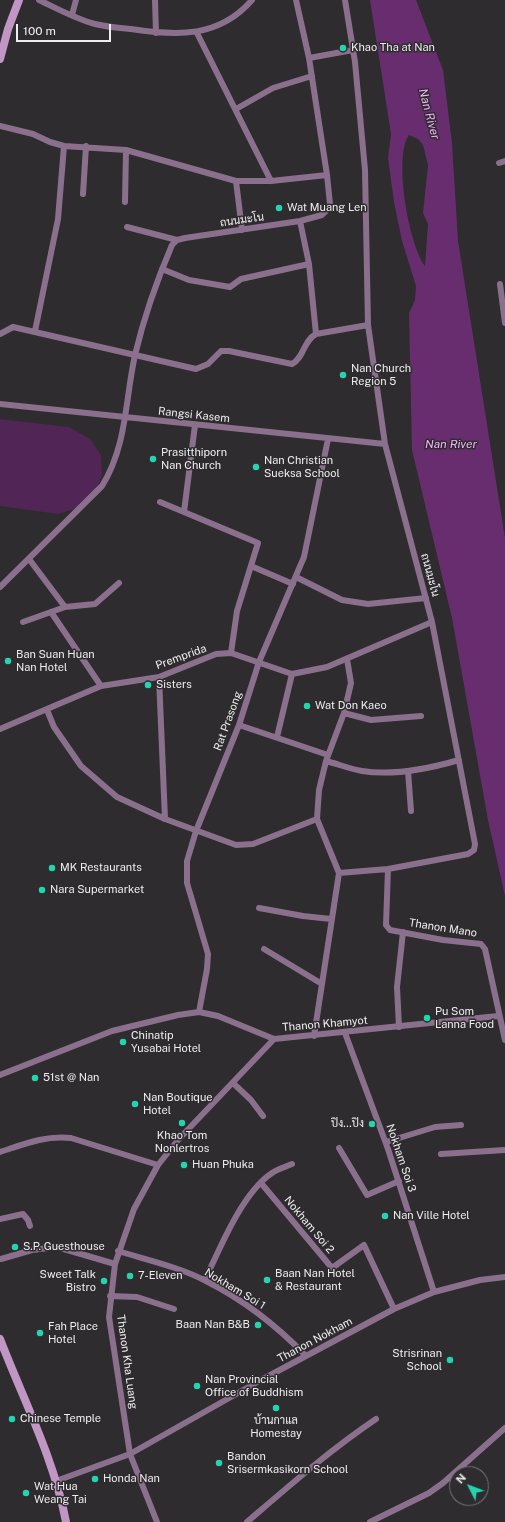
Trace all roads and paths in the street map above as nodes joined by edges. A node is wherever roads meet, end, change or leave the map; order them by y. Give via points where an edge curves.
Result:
1 (19, 0) edge
2 (39, 0) edge
3 (76, 0) edge
4 (155, 0) edge
5 (252, 0) edge
6 (296, 0) edge
7 (345, 0) edge
8 (72, 15) junction
9 (156, 33) junction
10 (197, 33) junction
11 (353, 50) junction
12 (309, 58) junction
13 (0, 59) edge
14 (312, 76) junction
15 (236, 109) junction
16 (0, 126) edge
17 (64, 146) junction
18 (86, 146) junction
19 (126, 150) junction
20 (327, 175) junction
21 (236, 181) junction
22 (271, 181) junction
23 (83, 194) dead end
24 (125, 202) dead end
25 (300, 221) junction
26 (127, 227) dead end
27 (242, 230) junction
28 (177, 240) junction
29 (309, 264) junction
30 (162, 269) junction
31 (500, 284) dead end
32 (505, 323) edge
33 (368, 325) junction
34 (35, 331) junction
35 (0, 334) edge
36 (316, 334) junction
37 (135, 356) junction
38 (0, 404) edge
39 (126, 417) junction
40 (195, 425) junction
41 (328, 439) junction
42 (385, 444) junction
43 (160, 502) dead end
44 (184, 512) junction
45 (29, 559) junction
46 (251, 566) junction
47 (296, 577) junction
48 (119, 583) dead end
49 (292, 584) junction
50 (0, 587) edge
51 (426, 598) junction
52 (65, 607) junction
53 (51, 612) junction
54 (23, 622) dead end
55 (432, 622) junction
56 (231, 653) junction
57 (348, 659) junction
58 (259, 662) junction
59 (292, 674) junction
60 (159, 677) junction
61 (101, 686) junction
62 (47, 710) junction
63 (344, 713) junction
64 (421, 716) dead end
65 (239, 725) junction
66 (0, 729) edge
67 (277, 737) junction
68 (327, 758) junction
69 (459, 760) junction
70 (408, 771) junction
71 (411, 811) dead end
72 (165, 819) junction
73 (317, 819) junction
74 (196, 831) junction
75 (388, 869) junction
76 (339, 872) junction
77 (260, 908) dead end
78 (331, 919) junction
79 (403, 932) junction
80 (264, 949) dead end
81 (322, 984) junction
82 (199, 1012) junction
83 (498, 1016) junction
84 (399, 1027) junction
85 (345, 1033) junction
86 (314, 1036) junction
87 (274, 1039) junction
88 (505, 1040) edge
89 (0, 1075) edge
90 (233, 1083) junction
91 (263, 1116) dead end
92 (461, 1125) dead end
93 (386, 1142) junction
94 (340, 1148) dead end
95 (505, 1150) edge
96 (0, 1152) edge
97 (441, 1154) dead end
98 (292, 1164) dead end
99 (158, 1165) junction
100 (399, 1181) junction
101 (261, 1183) junction
102 (0, 1219) edge
103 (30, 1226) dead end
104 (118, 1251) junction
105 (1, 1259) edge
106 (115, 1264) junction
107 (505, 1277) edge
108 (205, 1280) junction
109 (434, 1292) junction
110 (110, 1296) junction
111 (394, 1309) junction
112 (174, 1310) dead end
113 (0, 1339) edge
114 (306, 1356) junction
115 (376, 1419) dead end
116 (505, 1428) edge
117 (130, 1454) junction
118 (56, 1481) junction
119 (66, 1522) edge
120 (157, 1522) edge
121 (248, 1522) edge
122 (370, 1522) edge

1 - 13 street
2 - 8 street
3 - 8 street
4 - 9 street
5 - 10 street via 246,7 216,26
6 - 12 street, ถนนมะโน
7 - 11 street, ถนนมะโน
8 - 9 street via 96,24
9 - 10 street
10 - 15 street
11 - 12 street
11 - 33 street, ถนนมะโน via 365,170
12 - 14 street, ถนนมะโน
14 - 15 street via 272,88
14 - 20 street, ถนนมะโน
15 - 22 street
16 - 17 street via 33,134
17 - 18 street
17 - 34 street via 58,219
18 - 19 street
18 - 23 street
19 - 21 street
19 - 24 street
20 - 22 street
20 - 25 street, ถนนมะโน via 330,204 327,210 322,215
21 - 22 street
21 - 27 street
25 - 27 street, ถนนมะโน
25 - 29 street
26 - 28 street
27 - 28 street, ถนนมะโน
28 - 30 street via 172,245
29 - 30 street via 241,279 230,287 189,280
29 - 36 street
30 - 37 street
31 - 32 street
33 - 36 street
33 - 42 street, ถนนมะโน
34 - 35 street via 13,327
34 - 37 street
36 - 37 street via 309,338 297,362 292,364 228,351 221,351 208,364 196,368
37 - 39 street
38 - 39 street, Rangsi Kasem
39 - 40 street, Rangsi Kasem
39 - 45 street via 117,456 102,486
40 - 41 street, Rangsi Kasem
40 - 44 street
41 - 42 street, Rangsi Kasem
41 - 47 street, Rat Prasong via 304,557
42 - 51 street, ถนนมะโน
43 - 44 street
44 - 46 street via 258,543
45 - 50 street
45 - 52 street
46 - 49 street
46 - 56 street via 236,611
47 - 49 street, Rat Prasong
47 - 51 street via 342,600 368,604
48 - 52 street via 95,604
49 - 58 street, Rat Prasong via 271,628
51 - 55 street, ถนนมะโน
52 - 53 street
53 - 54 street
53 - 61 street
55 - 57 street
55 - 69 street, ถนนมะโน
56 - 58 street, Premprida
56 - 60 street, Premprida via 216,654
57 - 59 street, Premprida
57 - 63 street via 351,683
58 - 59 street, Premprida via 275,670
58 - 65 street, Rat Prasong
59 - 67 street
60 - 61 street, Premprida
60 - 72 street
61 - 62 street, Premprida
62 - 66 street, Premprida
62 - 72 street via 54,727 81,766 117,797
63 - 64 street via 371,720
63 - 68 street
65 - 67 street
65 - 74 street, Rat Prasong
67 - 68 street
68 - 70 street via 361,771
68 - 73 street via 319,790
69 - 70 street via 432,768
69 - 75 street, ถนนมะโน via 476,844 474,850 468,854
70 - 71 street
72 - 74 street
73 - 74 street via 253,844 244,845 236,845
73 - 76 street
74 - 82 street, Rat Prasong via 187,861 187,883 208,954
75 - 76 street
75 - 79 street, Thanon Mano via 386,925 390,930
76 - 78 street
77 - 78 street
78 - 81 street
79 - 83 street, Thanon Mano via 481,944 485,949
79 - 84 street via 397,987
80 - 81 street
81 - 86 street
82 - 87 street, Thanon Khamyot via 218,1016
82 - 89 street, Thanon Khamyot via 112,1031
83 - 84 street, Thanon Khamyot
83 - 88 street, Thanon Mano
84 - 85 street, Thanon Khamyot
85 - 86 street, Thanon Khamyot
85 - 93 street, Nokham Soi 3
86 - 87 street, Thanon Khamyot
87 - 90 street, Thanon Kha Luang
90 - 91 street
90 - 99 street, Thanon Kha Luang
92 - 93 street via 435,1127
93 - 100 street, Nokham Soi 3
94 - 100 street via 367,1195
95 - 97 street
96 - 99 street via 57,1136
98 - 101 street via 272,1173
99 - 104 street, Thanon Kha Luang via 134,1209
100 - 109 street, Nokham Soi 3
101 - 108 street via 227,1234
101 - 111 street, Nokham Soi 2 via 332,1268 364,1245
102 - 103 street via 22,1214
104 - 106 street, Thanon Kha Luang
104 - 108 street, Nokham Soi 1
105 - 106 street via 32,1250 57,1247
106 - 110 street, Thanon Kha Luang
107 - 109 street, Thanon Nokham via 480,1280
108 - 114 street, Nokham Soi 1 via 256,1312 281,1331
109 - 111 street, Thanon Nokham
110 - 112 street via 137,1297
110 - 117 street, Thanon Kha Luang via 111,1333
111 - 114 street, Thanon Nokham
113 - 118 street
114 - 117 street, Thanon Nokham
115 - 121 street via 345,1440
116 - 122 street via 429,1493
117 - 118 street, Thanon Nokham
117 - 120 street, Thanon Kha Luang
118 - 119 street

